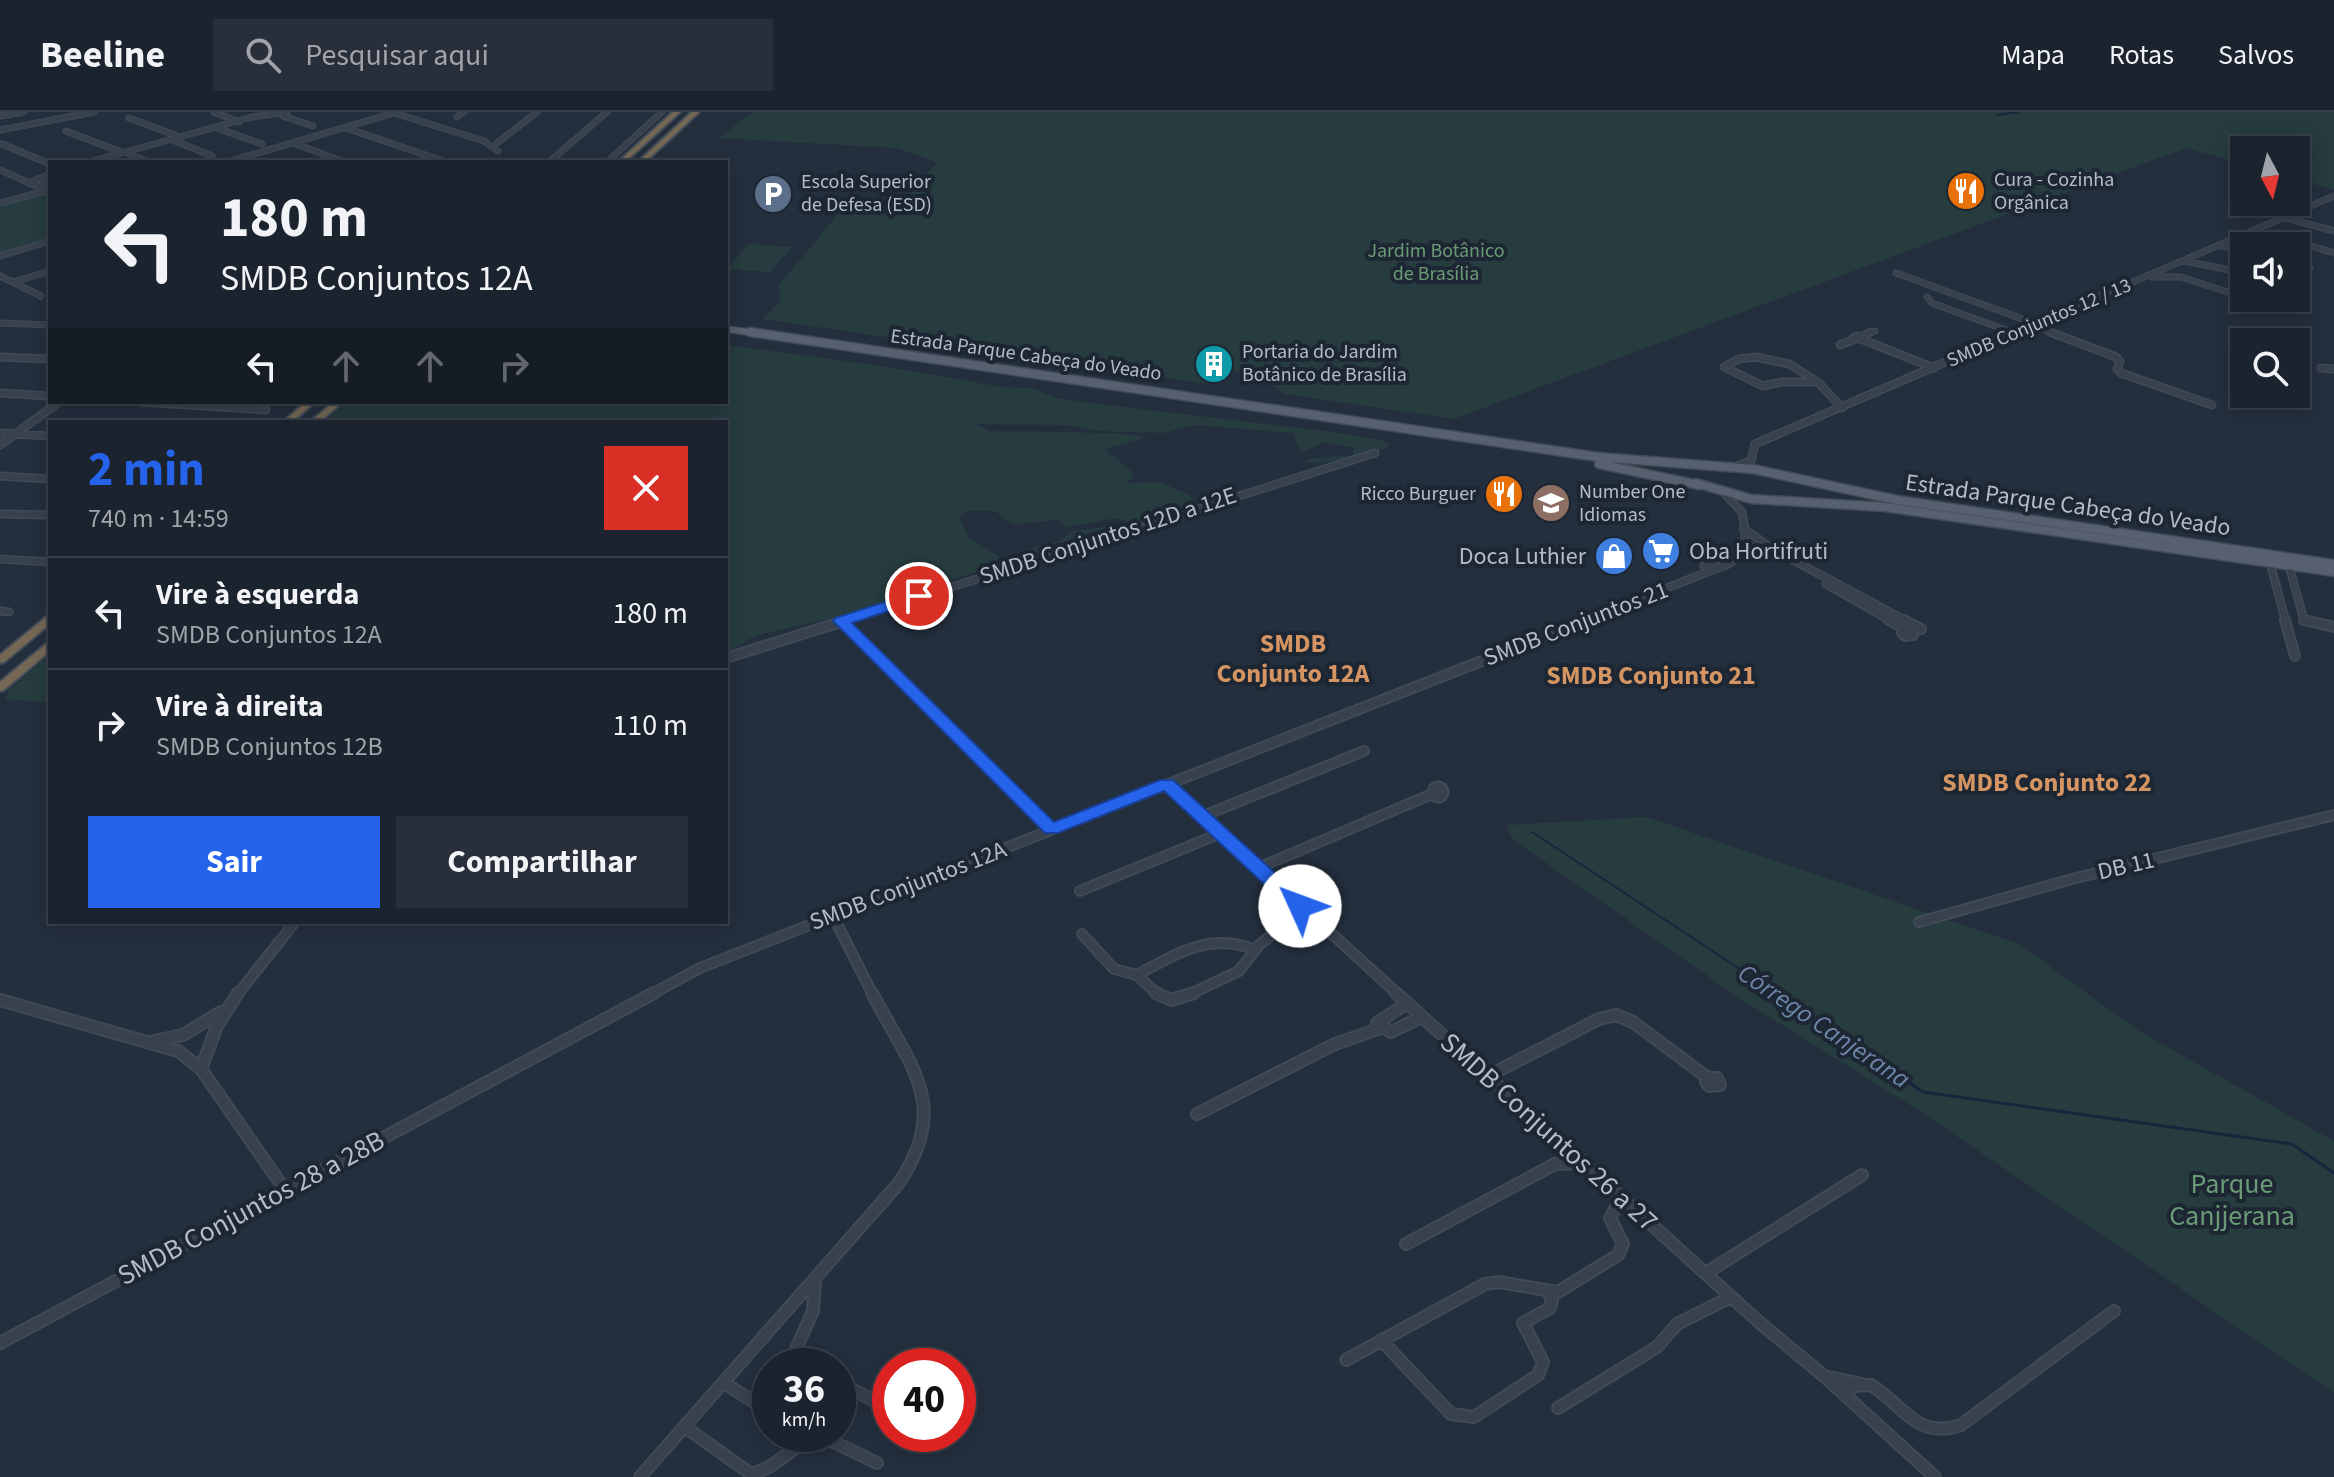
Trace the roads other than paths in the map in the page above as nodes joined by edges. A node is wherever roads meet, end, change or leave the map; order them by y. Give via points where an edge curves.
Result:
1 (24, 112) edge
2 (94, 112) edge
3 (214, 112) edge
4 (298, 112) edge
5 (417, 112) edge
6 (464, 112) edge
7 (537, 112) edge
8 (607, 112) edge
9 (662, 112) edge
10 (676, 112) edge
11 (696, 112) edge
12 (392, 113) edge
13 (285, 114) edge
14 (406, 115) junction
15 (0, 116) edge
16 (457, 117) dead end
17 (129, 118) dead end
18 (240, 122) junction
19 (313, 126) dead end
20 (346, 127) junction
21 (220, 129) junction
22 (0, 130) edge
23 (66, 131) dead end
24 (198, 134) junction
25 (178, 139) junction
26 (497, 143) dead end
27 (2, 144) dead end
28 (262, 144) dead end
29 (296, 144) junction
30 (498, 151) dead end
31 (126, 153) junction
32 (212, 156) dead end
33 (236, 159) joint
34 (97, 160) edge
35 (107, 160) edge
36 (143, 160) edge
37 (233, 160) edge
38 (339, 160) edge
39 (440, 160) edge
40 (551, 160) edge
41 (609, 160) edge
42 (623, 160) edge
43 (643, 160) edge
44 (48, 163) edge
45 (0, 170) edge
46 (48, 178) edge
47 (33, 185) junction
48 (48, 191) edge
49 (2334, 196) edge
50 (0, 203) edge
51 (2286, 218) junction
52 (2262, 228) junction
53 (2334, 231) edge
54 (2252, 232) edge
55 (2269, 232) edge
56 (48, 242) edge
57 (2230, 242) edge
58 (2220, 246) junction
59 (2310, 246) edge
60 (2230, 248) edge
61 (2334, 253) edge
62 (0, 256) edge
63 (2184, 261) junction
64 (2166, 269) junction
65 (2230, 270) edge
66 (48, 272) edge
67 (1896, 273) dead end
68 (0, 276) edge
69 (2148, 277) junction
70 (2181, 277) junction
71 (12, 282) junction
72 (2230, 295) edge
73 (41, 296) dead end
74 (1927, 297) dead end
75 (0, 323) edge
76 (48, 325) edge
77 (2035, 325) junction
78 (1875, 331) dead end
79 (728, 332) edge
80 (2015, 334) junction
81 (1859, 338) junction
82 (777, 340) junction
83 (1840, 345) dead end
84 (0, 357) edge
85 (48, 359) edge
86 (1935, 368) junction
87 (2321, 368) dead end
88 (2334, 369) edge
89 (1821, 382) junction
90 (0, 393) edge
91 (48, 399) edge
92 (48, 400) edge
93 (56, 404) edge
94 (172, 404) edge
95 (309, 404) edge
96 (335, 404) edge
97 (2212, 405) dead end
98 (1842, 408) junction
99 (266, 410) dead end
100 (290, 419) edge
101 (316, 420) edge
102 (15, 434) junction
103 (2, 435) edge
104 (48, 436) edge
105 (0, 445) edge
106 (1375, 453) dead end
107 (1753, 457) junction
108 (1701, 466) junction
109 (1736, 467) junction
110 (1772, 472) junction
111 (0, 476) edge
112 (48, 479) edge
113 (1797, 480) junction
114 (1699, 485) junction
115 (1725, 493) junction
116 (1763, 500) junction
117 (1799, 500) junction
118 (1743, 509) junction
119 (0, 514) edge
120 (48, 515) edge
121 (1743, 528) junction
122 (1743, 546) junction
123 (0, 559) edge
124 (48, 562) edge
125 (2270, 563) junction
126 (2334, 564) edge
127 (2289, 566) junction
128 (2334, 572) edge
129 (48, 621) edge
130 (841, 621) junction
131 (2334, 627) edge
132 (1921, 629) dead end
133 (1905, 631) dead end
134 (48, 648) edge
135 (2295, 656) dead end
136 (728, 657) edge
137 (0, 660) edge
138 (1459, 669) joint
139 (0, 688) edge
140 (1364, 751) dead end
141 (1167, 784) junction
142 (1432, 794) dead end
143 (2334, 815) edge
144 (1203, 816) junction
145 (1051, 829) junction
146 (1221, 833) junction
147 (1258, 868) junction
148 (1080, 891) dead end
149 (1300, 906) junction
150 (833, 916) junction
151 (1919, 922) dead end
152 (293, 924) edge
153 (1291, 927) junction
154 (1325, 928) junction
155 (1082, 934) dead end
156 (1255, 950) junction
157 (1137, 975) junction
158 (0, 1000) edge
159 (1407, 1003) junction
160 (222, 1012) junction
161 (1422, 1017) junction
162 (1381, 1028) junction
163 (145, 1041) junction
164 (201, 1069) junction
165 (501, 1073) joint
166 (1488, 1076) junction
167 (1708, 1078) dead end
168 (1197, 1114) dead end
169 (1562, 1144) junction
170 (1584, 1163) junction
171 (1555, 1164) junction
172 (1862, 1175) dead end
173 (285, 1190) junction
174 (1625, 1200) junction
175 (1406, 1244) dead end
176 (1706, 1273) junction
177 (815, 1280) junction
178 (1548, 1292) junction
179 (1731, 1297) junction
180 (2114, 1311) dead end
181 (1381, 1340) junction
182 (0, 1343) edge
183 (796, 1348) edge
184 (1346, 1360) dead end
185 (1824, 1376) junction
186 (724, 1383) junction
187 (1862, 1384) junction
188 (1844, 1394) junction
189 (752, 1401) edge
190 (1558, 1408) dead end
191 (685, 1427) junction
192 (788, 1452) edge
193 (856, 1452) edge
194 (877, 1463) dead end
195 (640, 1477) edge
196 (1935, 1477) edge

1 - 15 street
2 - 22 street
3 - 18 street
4 - 13 street
5 - 14 street
6 - 16 street
7 - 26 street
8 - 40 street
9 - 41 street
10 - 42 highway
11 - 43 highway
12 - 14 street
12 - 20 street
13 - 18 street
13 - 19 street
14 - 30 street via 484,141
17 - 25 street
18 - 21 street
18 - 24 street
20 - 29 street
20 - 39 street
21 - 24 street
21 - 28 street
23 - 31 street
24 - 25 street
25 - 31 street
25 - 32 street
27 - 44 street
29 - 33 street
29 - 38 street
31 - 34 street
31 - 35 street
31 - 36 street
33 - 37 street
45 - 47 street
46 - 47 street
47 - 48 street
48 - 50 street
49 - 51 street, SMDB Conjuntos 12 / 13
51 - 52 street, SMDB Conjuntos 12 / 13
51 - 53 street
52 - 54 street, SMDB Conjuntos 12 / 13
52 - 55 street
56 - 62 street
57 - 58 street, SMDB Conjuntos 12 / 13
58 - 60 street
58 - 63 street, SMDB Conjuntos 12 / 13
59 - 61 street
63 - 64 street, SMDB Conjuntos 12 / 13
63 - 65 street
64 - 69 street, SMDB Conjuntos 12 / 13
64 - 70 street
66 - 71 street
67 - 77 street
68 - 71 street
69 - 70 street
69 - 77 street, SMDB Conjuntos 12 / 13
70 - 72 street
71 - 73 street
74 - 80 street
75 - 76 street
77 - 80 street, SMDB Conjuntos 12 / 13
77 - 97 street via 2116,357 2119,372
78 - 81 street
79 - 82 main road, Estrada Parque Cabeça do Veado
80 - 86 street, SMDB Conjuntos 12 / 13
81 - 83 street
81 - 86 street
82 - 108 main road, Estrada Parque Cabeça do Veado via 1623,461
82 - 114 main road, Estrada Parque Cabeça do Veado via 1605,465
84 - 85 street
86 - 98 street, SMDB Conjuntos 12 / 13
87 - 88 street
89 - 89 street via 1770,358 1744,359 1724,367 1763,386
89 - 98 street
90 - 91 street
92 - 103 street
93 - 102 street
94 - 99 street
95 - 100 highway
96 - 101 highway
98 - 107 street, SMDB Conjuntos 12 / 13 via 1755,444
102 - 103 street
102 - 104 street
102 - 105 street
106 - 130 street, SMDB Conjuntos 12D a 12E
107 - 109 street, SMDB Conjuntos 12 / 13
107 - 110 street
108 - 109 main road, Estrada Parque Cabeça do Veado
108 - 114 main road via 1689,474
109 - 110 main road, Estrada Parque Cabeça do Veado
110 - 113 main road, Estrada Parque Cabeça do Veado
111 - 112 street
113 - 117 main road via 1808,492
113 - 126 main road, Estrada Parque Cabeça do Veado via 1897,500
114 - 115 main road, Estrada Parque Cabeça do Veado
115 - 116 main road, Estrada Parque Cabeça do Veado
115 - 118 street
116 - 117 main road, Estrada Parque Cabeça do Veado
116 - 118 street
117 - 125 main road, Estrada Parque Cabeça do Veado via 1885,507
118 - 121 street
119 - 120 street
121 - 122 street
121 - 132 street
122 - 133 street via 1782,559
122 - 138 street, SMDB Conjuntos 21 via 1737,561 1712,566
123 - 124 street
125 - 127 main road, Estrada Parque Cabeça do Veado
125 - 135 street
127 - 128 main road, Estrada Parque Cabeça do Veado
127 - 131 street via 2304,620
129 - 137 highway
130 - 136 street, SMDB Conjuntos 12D a 12E
130 - 145 street
134 - 139 highway
138 - 141 street, SMDB Conjuntos 12A
140 - 144 street
141 - 144 street, SMDB Conjuntos 26 a 27
141 - 145 street, SMDB Conjuntos 12A
142 - 147 street
143 - 151 street, DB 11
144 - 146 street, SMDB Conjuntos 26 a 27
145 - 150 street, SMDB Conjuntos 12A
146 - 147 street, SMDB Conjuntos 26 a 27
146 - 148 street
147 - 149 street, SMDB Conjuntos 26 a 27
149 - 153 street
149 - 154 street, SMDB Conjuntos 26 a 27
150 - 165 street, SMDB Conjuntos 12A via 700,968
150 - 177 street via 913,1068 927,1114 914,1162
152 - 160 street
153 - 154 street
153 - 156 street
154 - 159 street, SMDB Conjuntos 26 a 27
155 - 157 street via 1114,969
156 - 157 street via 1231,939 1212,941
156 - 157 street via 1238,971 1176,999 1162,998
158 - 163 street
159 - 161 street, SMDB Conjuntos 26 a 27
159 - 162 street via 1377,1021
160 - 163 street via 183,1035
160 - 164 street
161 - 162 street via 1393,1032
161 - 166 street, SMDB Conjuntos 26 a 27
162 - 168 street via 1335,1044
163 - 164 street via 178,1051
164 - 173 street
165 - 173 street, SMDB Conjuntos 28 a 28B
166 - 167 street via 1616,1015
166 - 169 street, SMDB Conjuntos 26 a 27
169 - 170 street, SMDB Conjuntos 26 a 27
169 - 171 street
170 - 171 street
170 - 174 street, SMDB Conjuntos 26 a 27
171 - 175 street
172 - 176 street
173 - 182 street, SMDB Conjuntos 28 a 28B
174 - 176 street, SMDB Conjuntos 26 a 27
174 - 178 street via 1610,1218 1623,1244 1618,1255 1565,1289
176 - 179 street, SMDB Conjuntos 26 a 27
177 - 183 street via 813,1311
177 - 186 street
178 - 181 street via 1492,1282
178 - 181 street via 1550,1308 1523,1323 1543,1362 1538,1375 1474,1417 1451,1414
179 - 185 street, SMDB Conjuntos 26 a 27
179 - 190 street via 1677,1324 1657,1347
180 - 187 street via 1946,1432 1927,1430 1879,1389
181 - 184 street
185 - 187 street
185 - 188 street, SMDB Conjuntos 26 a 27
186 - 189 street
186 - 191 street
187 - 188 street
188 - 196 street, SMDB Conjuntos 26 a 27
191 - 192 street via 751,1474 768,1469
191 - 195 street
193 - 194 street

